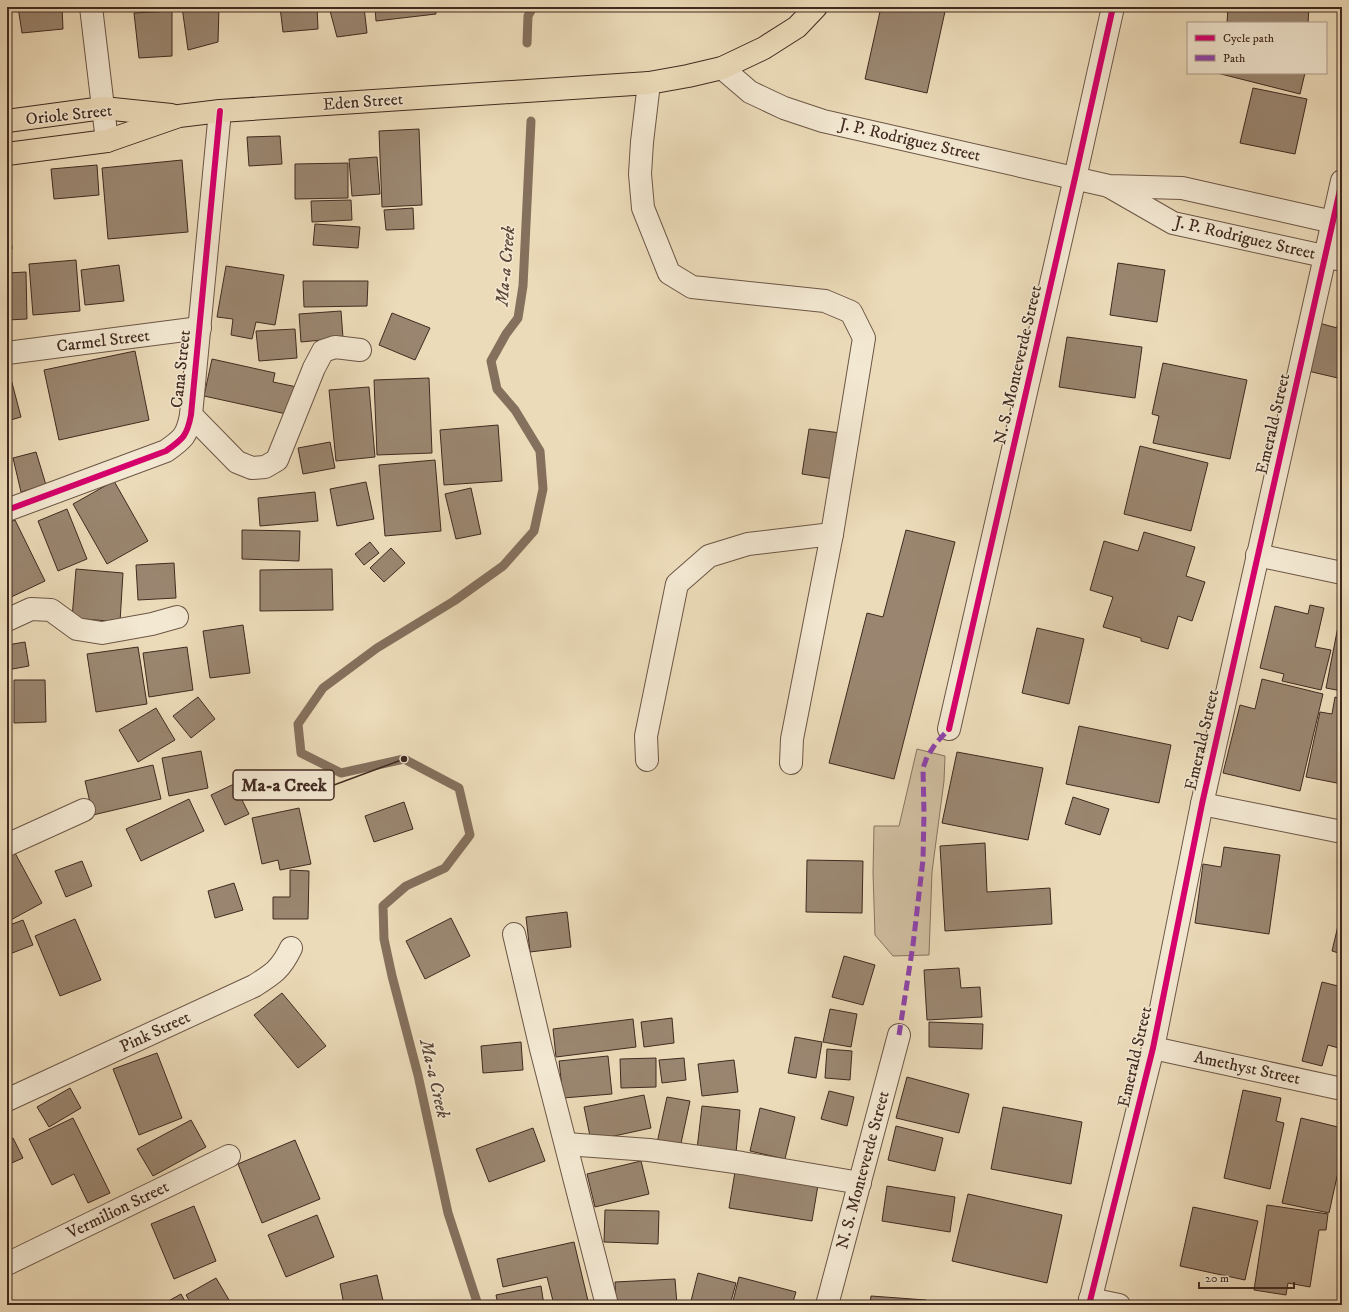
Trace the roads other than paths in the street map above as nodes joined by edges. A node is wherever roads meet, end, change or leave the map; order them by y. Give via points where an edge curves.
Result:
1 (91, 7) edge
2 (816, 7) edge
3 (1113, 7) edge
4 (722, 68) junction
5 (649, 83) junction
6 (103, 108) junction
7 (220, 111) junction
8 (178, 116) junction
9 (7, 122) edge
10 (107, 141) junction
11 (7, 154) edge
12 (1075, 178) junction
13 (1342, 182) edge
14 (1109, 186) junction
15 (1337, 223) edge
16 (1334, 258) edge
17 (200, 328) junction
18 (360, 350) dead end
19 (7, 353) edge
20 (191, 415) junction
21 (7, 510) edge
22 (832, 534) junction
23 (1257, 555) junction
24 (1342, 573) edge
25 (177, 617) dead end
26 (9, 619) edge
27 (949, 729) dead end
28 (647, 760) dead end
29 (791, 763) dead end
30 (1202, 804) junction
31 (84, 810) dead end
32 (1342, 832) edge
33 (7, 845) edge
34 (514, 934) dead end
35 (291, 948) dead end
36 (899, 1035) dead end
37 (1153, 1048) junction
38 (1342, 1089) edge
39 (7, 1100) edge
40 (566, 1144) junction
41 (229, 1156) dead end
42 (860, 1183) junction
43 (7, 1264) edge
44 (1089, 1302) edge
45 (608, 1305) edge
46 (827, 1305) edge
47 (1119, 1305) edge

1 - 6 street
2 - 4 main road, Eden Street via 797,27 764,48
3 - 12 street, N. S. Monteverde Street
4 - 5 main road, Eden Street
4 - 12 street, J. P. Rodriguez Street via 750,92 784,108 823,121
5 - 7 main road, Eden Street
5 - 22 street via 640,174 643,208 669,273 692,287 825,300 851,312 864,338
6 - 8 main road, Oriole Street
6 - 9 main road, Oriole Street
6 - 10 street
7 - 8 main road, Eden Street
7 - 17 street, Cana Street
8 - 10 main road, Eden Street
10 - 11 main road, Eden Street
12 - 14 street, J. P. Rodriguez Street
12 - 27 street, N. S. Monteverde Street
13 - 15 street, Emerald Street
14 - 15 street, J. P. Rodriguez Street via 1182,188
14 - 16 street, J. P. Rodriguez Street via 1173,223
15 - 16 street, Emerald Street
16 - 23 street, Emerald Street
17 - 19 street, Carmel Street
17 - 20 street, Cana Street
18 - 20 street via 335,346 323,351 277,460 265,467 252,468 237,462
20 - 21 street, Cana Street via 188,429 181,440 166,451
22 - 28 street via 748,544 715,554 709,556 677,584 646,736
22 - 29 street via 792,739
23 - 24 street
23 - 30 street, Emerald Street
25 - 26 street via 102,633 77,629 51,610 32,609
30 - 32 street
30 - 37 street, Emerald Street
31 - 33 street
34 - 40 street
35 - 39 street, Pink Street via 284,962 272,975 254,986
36 - 42 street, N. S. Monteverde Street
37 - 38 street, Amethyst Street
37 - 44 street, Emerald Street
40 - 42 street via 649,1150
40 - 45 street
41 - 43 street, Vermilion Street
42 - 46 street, N. S. Monteverde Street
44 - 47 street

